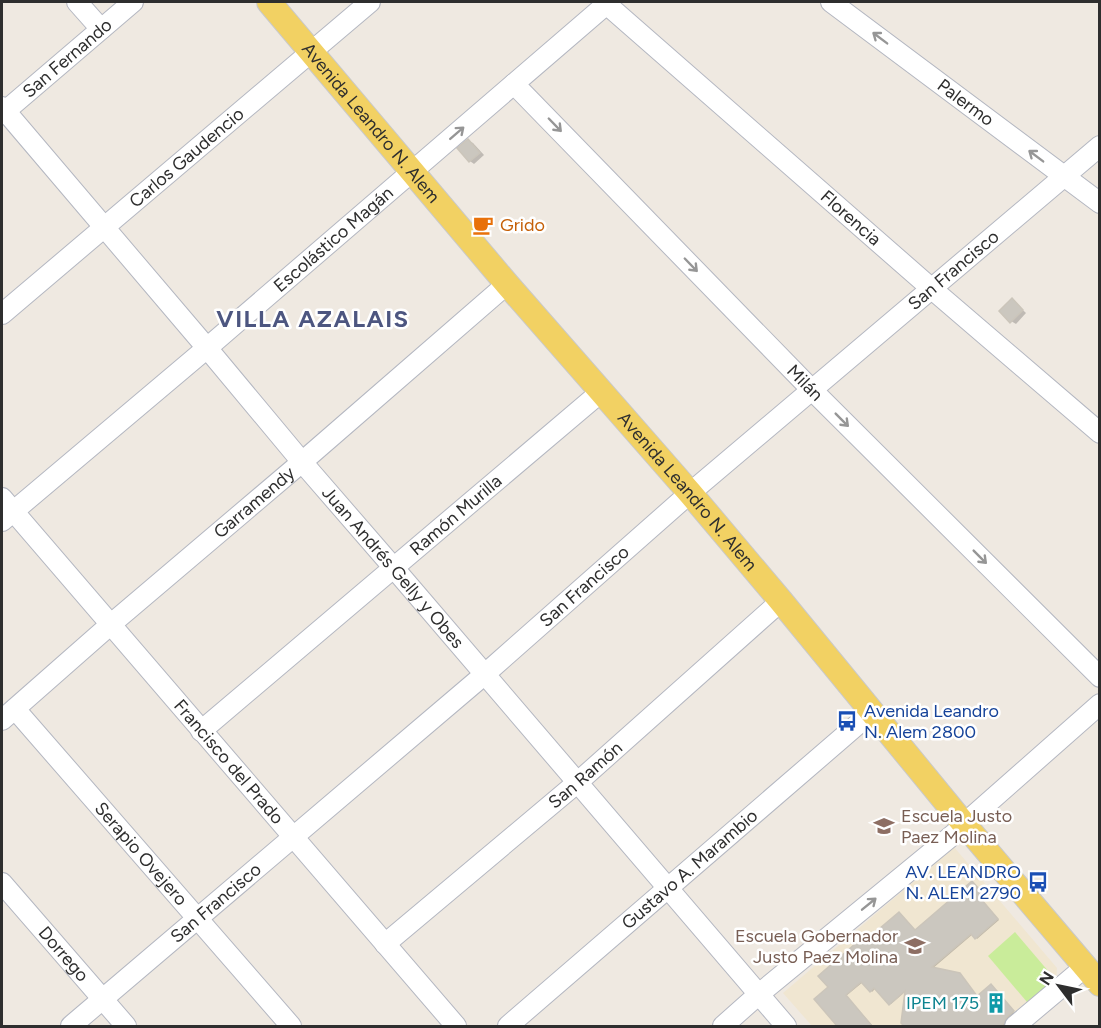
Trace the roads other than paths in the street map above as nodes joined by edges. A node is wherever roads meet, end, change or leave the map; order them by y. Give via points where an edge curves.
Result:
1 (77, 2) edge
2 (133, 2) edge
3 (269, 2) edge
4 (370, 2) edge
5 (606, 2) edge
6 (831, 2) edge
7 (101, 29) junction
8 (312, 52) junction
9 (514, 84) junction
10 (3, 111) edge
11 (1100, 146) edge
12 (412, 171) junction
13 (1064, 177) junction
14 (1100, 203) edge
15 (103, 227) junction
16 (507, 284) junction
17 (932, 289) junction
18 (2, 314) edge
19 (207, 348) junction
20 (811, 389) junction
21 (600, 390) junction
22 (1100, 433) edge
23 (302, 462) junction
24 (690, 492) junction
25 (5, 510) edge
26 (393, 567) junction
27 (781, 601) junction
28 (110, 626) junction
29 (485, 674) junction
30 (1100, 677) edge
31 (1100, 704) edge
32 (872, 712) junction
33 (8, 714) edge
34 (201, 731) junction
35 (578, 782) junction
36 (963, 824) junction
37 (294, 838) junction
38 (2, 883) edge
39 (668, 888) junction
40 (197, 919) junction
41 (385, 944) junction
42 (1092, 976) edge
43 (759, 994) junction
44 (103, 1000) junction
45 (71, 1026) edge
46 (126, 1026) edge
47 (291, 1026) edge
48 (456, 1026) edge
49 (508, 1026) edge
50 (723, 1026) edge
51 (786, 1026) edge
52 (1015, 1026) edge

1 - 7 street
2 - 7 street, San Fernando
3 - 8 main road, Avenida Leandro N. Alem
4 - 8 street, Carlos Gaudencio
5 - 9 street, Escolástico Magán
5 - 17 street, Florencia
13 -> 6 street, Palermo
7 - 10 street, San Fernando
8 - 12 main road, Avenida Leandro N. Alem
8 - 15 street, Carlos Gaudencio
12 -> 9 street, Escolástico Magán
9 -> 20 street, Milán
10 - 15 street, Juan Andrés Gelly y Obes
11 - 13 street, San Francisco
12 - 16 main road, Avenida Leandro N. Alem
12 - 19 street, Escolástico Magán
13 - 14 street, Palermo
13 - 17 street, San Francisco
15 - 18 street, Carlos Gaudencio
15 - 19 street, Juan Andrés Gelly y Obes
16 - 21 main road, Avenida Leandro N. Alem
16 - 23 street, Garramendy
17 - 20 street, San Francisco
17 - 22 street, Florencia
19 - 23 street, Juan Andrés Gelly y Obes
19 - 25 street, Escolástico Magán
20 - 24 street, San Francisco
20 -> 30 street, Milán
21 - 24 main road, Avenida Leandro N. Alem
21 - 26 street, Ramón Murilla
23 - 26 street, Juan Andrés Gelly y Obes
23 - 28 street, Garramendy
24 - 27 main road, Avenida Leandro N. Alem
24 - 29 street, San Francisco
25 - 28 street, Francisco del Prado
26 - 29 street, Juan Andrés Gelly y Obes
26 - 34 street, Ramón Murilla
27 - 32 main road, Avenida Leandro N. Alem
27 - 35 street, San Ramón
28 - 33 street, Garramendy
28 - 34 street, Francisco del Prado
29 - 35 street, Juan Andrés Gelly y Obes
29 - 37 street, San Francisco
31 - 36 street
32 - 36 main road, Avenida Leandro N. Alem
32 - 39 street, Gustavo A. Marambio
33 - 40 street, Serapio Ovejero
34 - 37 street, Francisco del Prado
35 - 39 street, Juan Andrés Gelly y Obes
35 - 41 street, San Ramón
36 - 42 main road, Avenida Leandro N. Alem
43 -> 36 street
37 - 40 street, San Francisco
37 - 41 street, Francisco del Prado
38 - 44 street, Dorrego
39 - 43 street, Juan Andrés Gelly y Obes
39 - 49 street, Gustavo A. Marambio
40 - 44 street, San Francisco
40 - 47 street, Serapio Ovejero
41 - 48 street, Francisco del Prado
42 - 52 street
43 - 50 street
43 - 51 street, Juan Andrés Gelly y Obes
44 - 45 street, San Francisco
44 - 46 street, Dorrego

